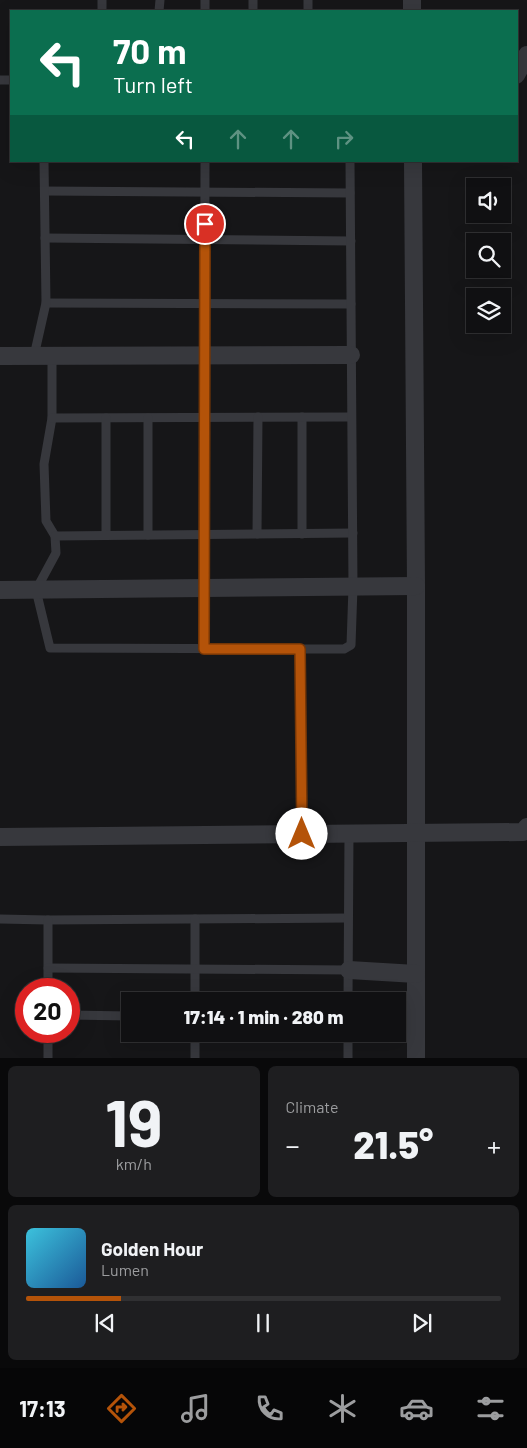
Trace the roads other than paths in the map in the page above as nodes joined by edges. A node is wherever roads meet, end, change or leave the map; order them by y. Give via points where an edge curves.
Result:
1 (527, 55) edge
2 (518, 71) edge
3 (44, 162) edge
4 (205, 162) edge
5 (350, 162) edge
6 (413, 162) edge
7 (45, 191) junction
8 (205, 192) junction
9 (350, 193) junction
10 (45, 238) junction
11 (204, 240) junction
12 (350, 241) junction
13 (46, 303) junction
14 (204, 303) junction
15 (351, 304) junction
16 (351, 355) junction
17 (0, 356) edge
18 (34, 356) junction
19 (52, 356) junction
20 (204, 356) junction
21 (302, 417) junction
22 (351, 417) junction
23 (52, 418) junction
24 (106, 418) junction
25 (148, 418) junction
26 (204, 418) junction
27 (258, 418) junction
28 (353, 533) junction
29 (204, 534) junction
30 (257, 534) junction
31 (302, 534) junction
32 (106, 535) junction
33 (148, 535) junction
34 (55, 536) junction
35 (416, 586) junction
36 (353, 587) junction
37 (204, 588) junction
38 (0, 590) edge
39 (36, 590) junction
40 (204, 649) junction
41 (300, 649) junction
42 (527, 828) edge
43 (416, 832) junction
44 (349, 833) junction
45 (302, 834) junction
46 (0, 837) edge
47 (348, 918) junction
48 (0, 919) edge
49 (195, 919) junction
50 (48, 920) junction
51 (48, 968) junction
52 (195, 969) junction
53 (349, 970) junction
54 (416, 974) junction
55 (48, 978) edge
56 (195, 992) edge
57 (348, 992) edge
58 (80, 1015) edge
59 (121, 1016) edge
60 (195, 1042) edge
61 (348, 1042) edge
62 (48, 1043) edge
63 (48, 1058) edge
64 (195, 1058) edge
65 (348, 1058) edge
66 (416, 1058) edge

1 - 2 street
3 - 7 lane
4 - 8 lane
5 - 9 lane
6 - 35 street
7 - 8 lane
7 - 10 lane
8 - 9 lane
8 - 11 lane
9 - 12 lane
10 - 11 lane
10 - 13 lane
11 - 12 lane
11 - 14 lane
12 - 15 lane
13 - 14 lane
13 - 18 lane
14 - 15 lane
14 - 20 lane
15 - 16 lane
16 - 20 street
16 - 22 lane
17 - 18 street
18 - 19 street
19 - 20 street
19 - 23 lane
20 - 26 lane
21 - 22 lane
21 - 27 lane
21 - 31 lane
22 - 28 lane
23 - 24 lane
23 - 34 lane via 44,464 46,520
24 - 25 lane
24 - 32 lane
25 - 26 lane
25 - 33 lane
26 - 27 lane
26 - 29 lane
27 - 30 lane
28 - 31 lane
28 - 36 lane
29 - 30 lane
29 - 33 lane
29 - 37 lane
30 - 31 lane
32 - 33 lane
32 - 34 lane
34 - 39 lane via 56,553
35 - 36 street
35 - 43 street
36 - 37 street
36 - 41 lane via 351,645 344,649
37 - 39 street
37 - 40 lane
38 - 39 street
39 - 40 lane via 50,648
40 - 41 lane
41 - 45 lane
42 - 43 street via 523,832
43 - 44 street
43 - 54 street
44 - 45 street
44 - 47 lane
45 - 46 street
47 - 49 lane
47 - 53 lane
48 - 50 lane
49 - 50 lane
49 - 52 lane
50 - 51 lane
51 - 52 lane
51 - 55 lane
52 - 53 lane
52 - 56 lane
53 - 54 street
53 - 57 lane
54 - 66 street
58 - 59 lane
60 - 64 lane
61 - 65 lane
62 - 63 lane

